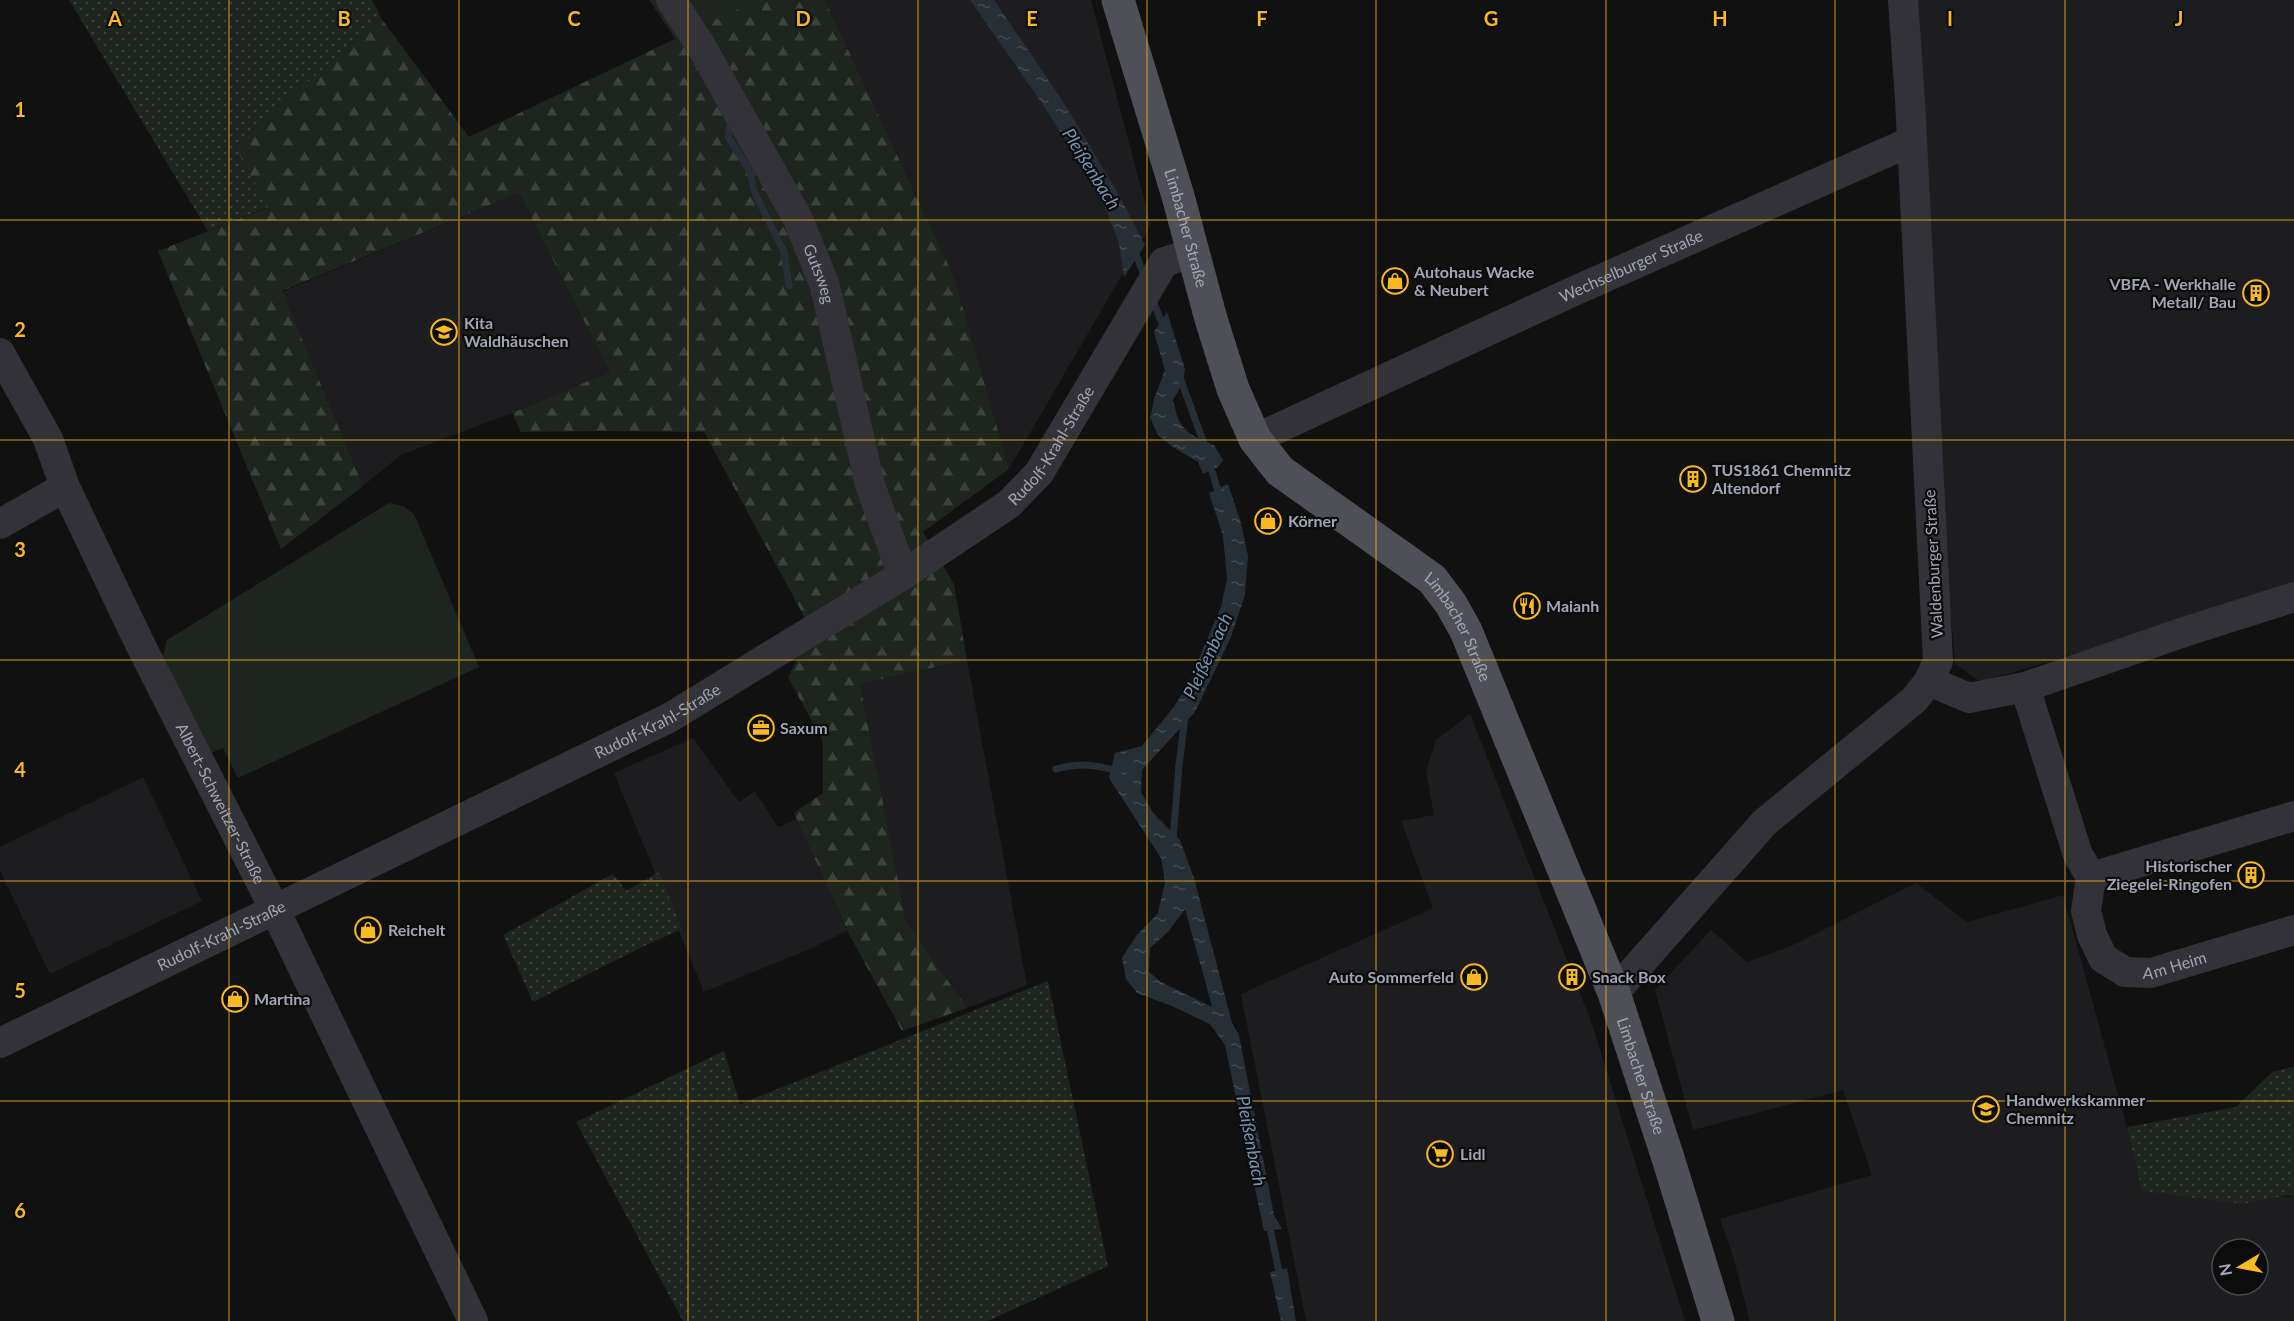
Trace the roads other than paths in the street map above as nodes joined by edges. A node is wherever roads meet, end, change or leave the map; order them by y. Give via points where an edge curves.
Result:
1 (671, 0) edge
2 (1118, 0) edge
3 (1903, 0) edge
4 (1912, 141) junction
5 (1179, 258) junction
6 (0, 353) edge
7 (1255, 439) junction
8 (65, 487) junction
9 (0, 524) edge
10 (903, 575) junction
11 (2294, 597) edge
12 (1929, 681) junction
13 (2025, 687) junction
14 (2294, 816) edge
15 (2091, 877) junction
16 (275, 910) junction
17 (2294, 930) edge
18 (1614, 993) junction
19 (0, 1043) edge
20 (473, 1321) edge
21 (1718, 1321) edge

1 - 10 street, Gutsweg via 802,230 825,286 870,485
2 - 5 main road, Limbacher Straße
3 - 4 street, Waldenburger Straße
4 - 7 street, Wechselburger Straße via 1579,288
4 - 12 street, Waldenburger Straße via 1938,661
5 - 7 main road, Limbacher Straße via 1211,319 1233,389
5 - 10 street, Rudolf-Krahl-Straße via 1133,315 1039,473 1009,504
6 - 8 street, Albert-Schweitzer-Straße via 48,440
7 - 18 main road, Limbacher Straße via 1280,471 1432,579 1451,604 1466,631
8 - 9 street
8 - 16 street, Albert-Schweitzer-Straße
10 - 16 street, Rudolf-Krahl-Straße via 669,718
11 - 13 street
12 - 13 street via 1969,698
12 - 18 street, Waldenburger Straße via 1914,700 1765,822
13 - 15 street via 2078,855
14 - 15 street
15 - 17 street, Am Heim via 2086,911 2092,935 2103,958 2125,972 2151,973
16 - 19 street, Rudolf-Krahl-Straße
16 - 20 street, Albert-Schweitzer-Straße
18 - 21 main road, Limbacher Straße

